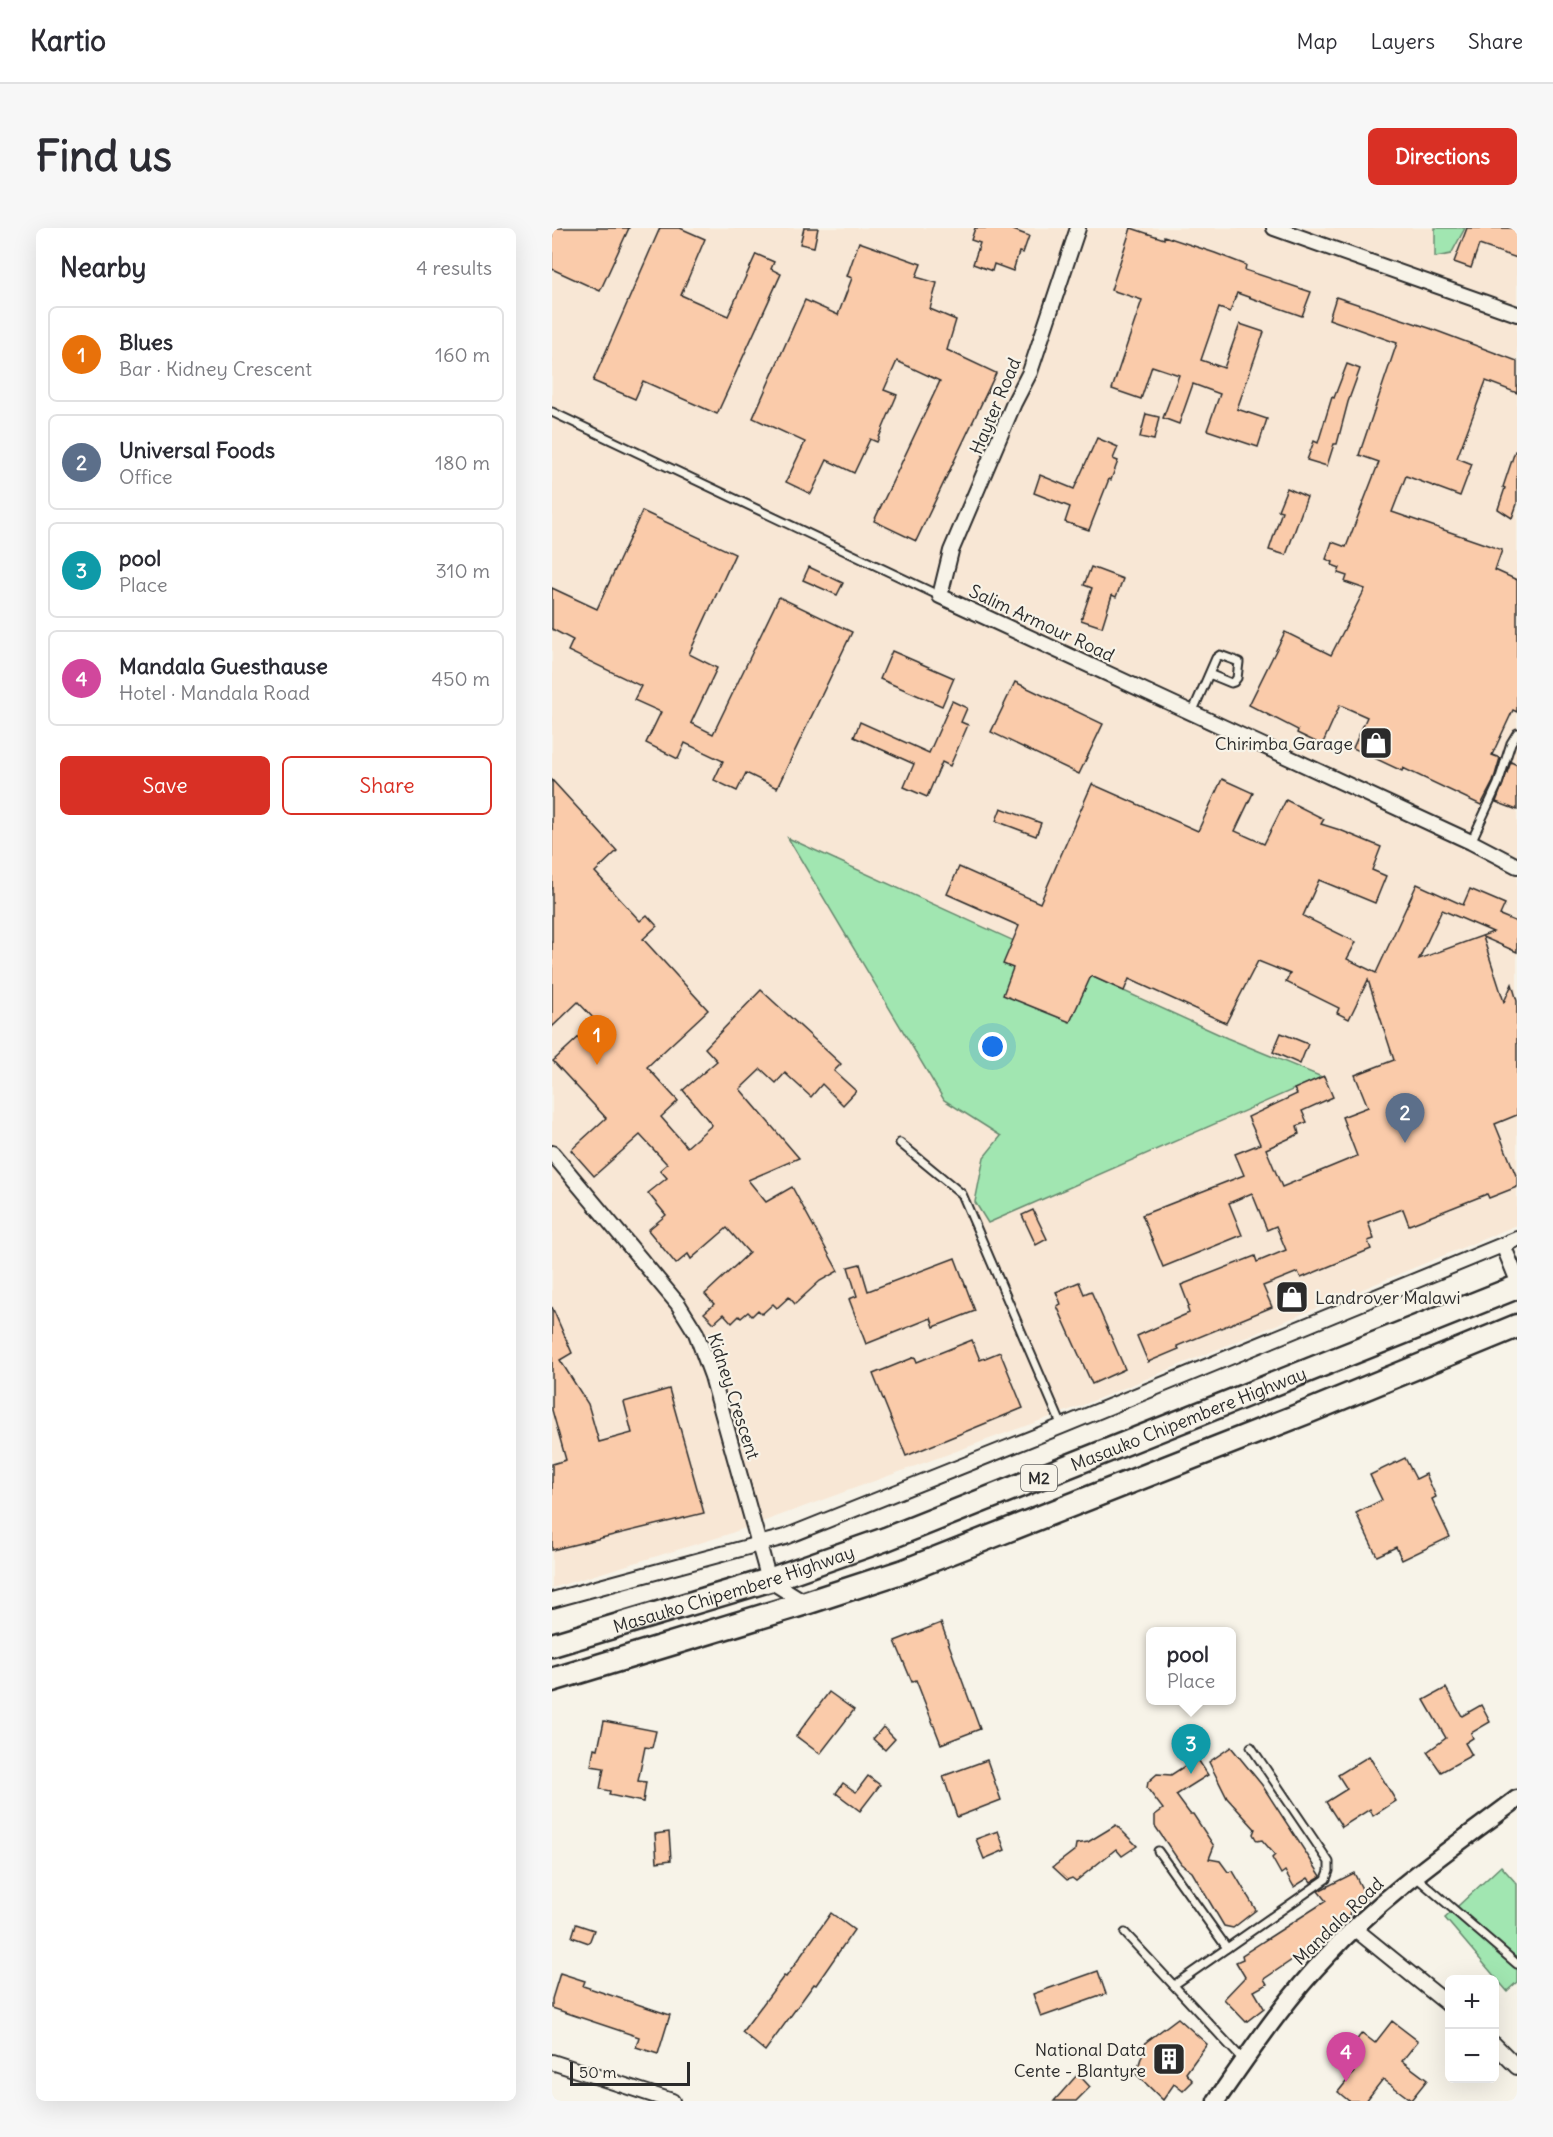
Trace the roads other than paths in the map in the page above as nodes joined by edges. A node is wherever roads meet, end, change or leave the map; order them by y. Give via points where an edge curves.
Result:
1 (1078, 228) edge
2 (1274, 228) edge
3 (1517, 314) edge
4 (552, 412) edge
5 (940, 596) junction
6 (1209, 674) junction
7 (1192, 713) junction
8 (1517, 733) edge
9 (1471, 842) junction
10 (1517, 866) edge
11 (900, 1143) dead end
12 (552, 1153) edge
13 (1517, 1239) edge
14 (1503, 1245) junction
15 (1517, 1279) edge
16 (1517, 1287) edge
17 (1517, 1326) edge
18 (1062, 1426) junction
19 (759, 1543) junction
20 (769, 1580) junction
21 (552, 1600) edge
22 (806, 1603) junction
23 (552, 1645) edge
24 (552, 1680) edge
25 (1251, 1747) dead end
26 (1517, 1799) edge
27 (1158, 1851) dead end
28 (1415, 1876) junction
29 (1355, 1929) junction
30 (1125, 1933) dead end
31 (1227, 1948) junction
32 (1517, 1964) edge
33 (1174, 1985) junction
34 (1445, 2002) edge
35 (1499, 2049) edge
36 (1244, 2061) junction
37 (552, 2062) edge
38 (1517, 2067) edge
39 (672, 2101) edge
40 (1216, 2101) edge

1 - 5 street, Hayter Road via 1030,372 951,551
2 - 3 street
4 - 5 lane, Salim Armour Road
5 - 7 street, Salim Armour Road
6 - 6 lane via 1220,655 1239,662 1234,682
6 - 7 lane
7 - 9 street, Salim Armour Road
8 - 9 lane
9 - 10 street, Salim Armour Road
11 - 18 lane via 962,1194
12 - 19 street, Kidney Crescent via 678,1304 696,1333
13 - 14 street
14 - 15 street
14 - 18 street
16 - 20 highway, Masauko Chipembere Highway / M2 via 886,1539
17 - 22 highway, Masauko Chipembere Highway / M2 via 904,1571
18 - 19 street via 784,1537
19 - 20 street, Kidney Crescent
19 - 21 street
20 - 22 street
20 - 23 highway, Masauko Chipembere Highway / M2
22 - 24 highway, Masauko Chipembere Highway / M2
25 - 31 lane via 1329,1862 1329,1871 1326,1879
26 - 28 street, Mandala Road
27 - 31 lane
28 - 29 street, Mandala Road
28 - 32 lane
29 - 34 street
29 - 36 street, Mandala Road via 1294,1993
30 - 33 lane
31 - 33 lane
33 - 36 lane
35 - 38 street
36 - 40 street, Mandala Road
37 - 39 street

